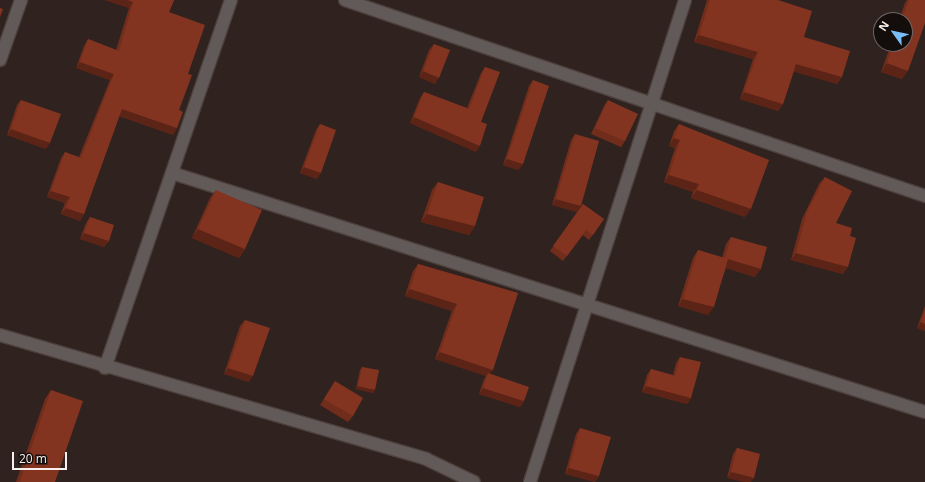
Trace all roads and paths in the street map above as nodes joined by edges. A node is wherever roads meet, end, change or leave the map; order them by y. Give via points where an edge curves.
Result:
1 (21, 0) edge
2 (231, 0) edge
3 (345, 0) edge
4 (685, 0) edge
5 (0, 60) edge
6 (651, 104) junction
7 (172, 173) junction
8 (925, 196) edge
9 (587, 303) junction
10 (0, 335) edge
11 (105, 368) junction
12 (925, 412) edge
13 (474, 482) edge
14 (530, 482) edge

1 - 5 street
2 - 7 street
3 - 6 street
4 - 6 street
6 - 8 street
6 - 9 street
7 - 9 street
7 - 11 street
9 - 12 street
9 - 14 street
10 - 11 street
11 - 13 street via 426,459

